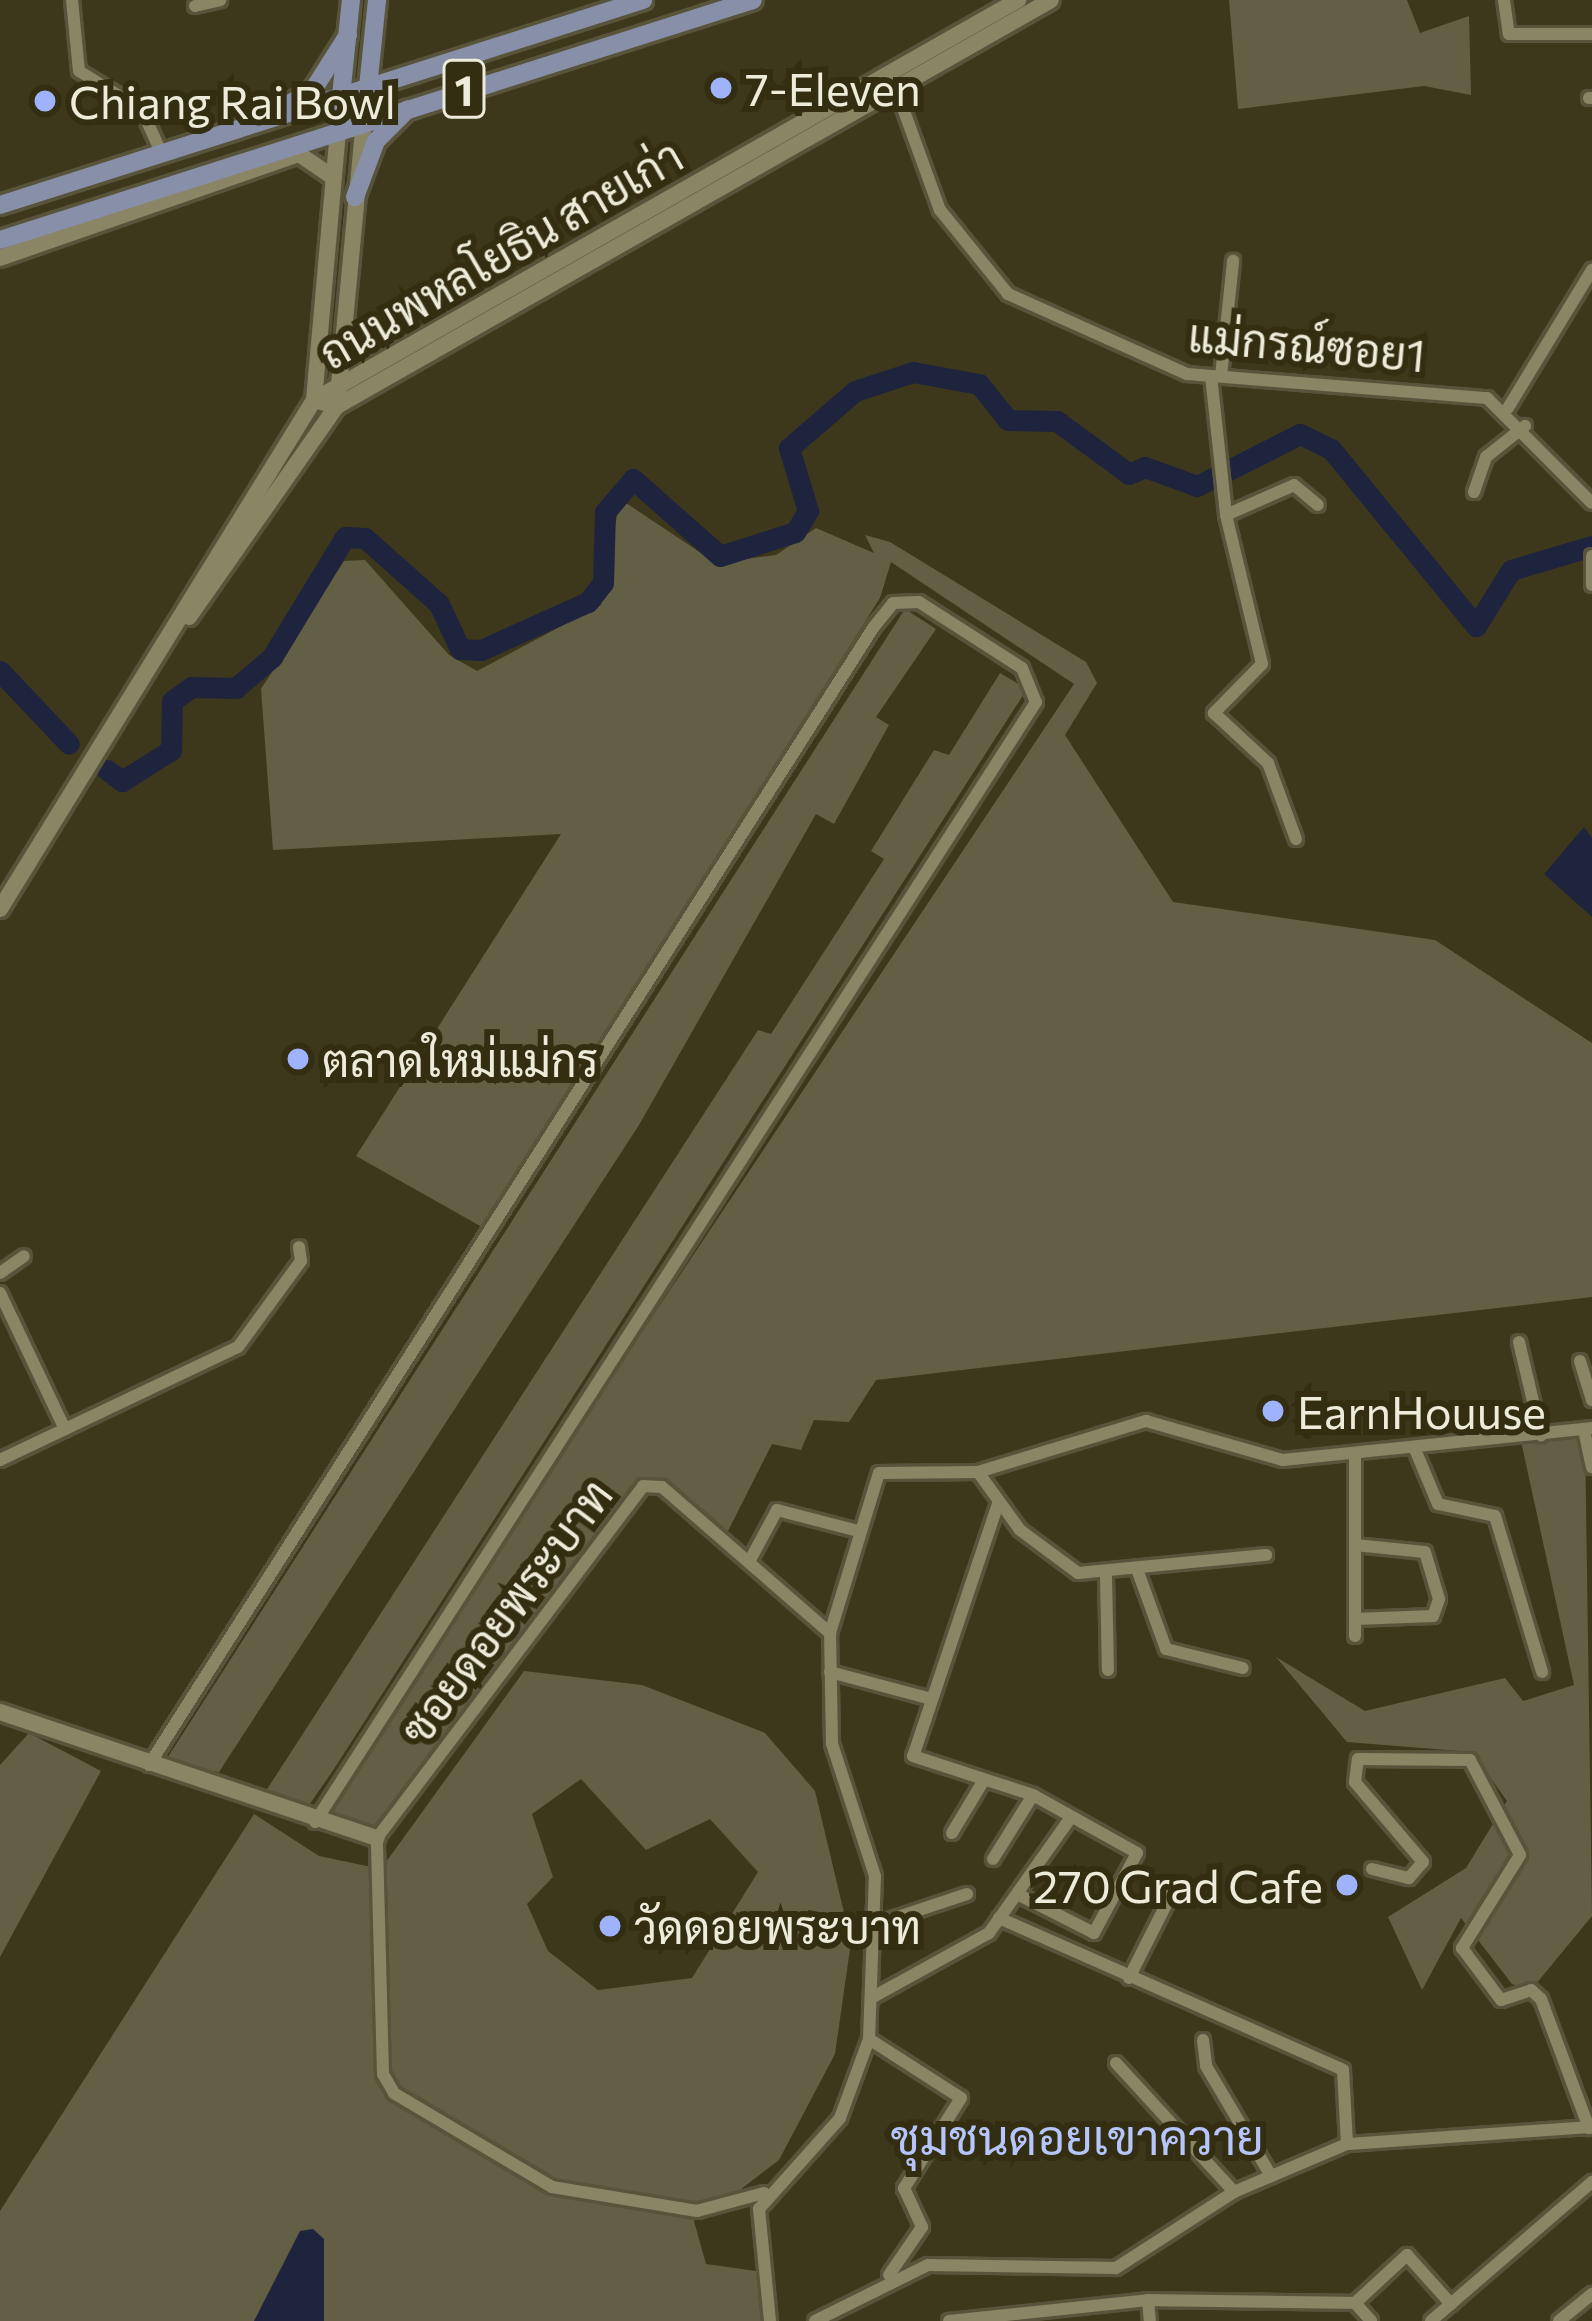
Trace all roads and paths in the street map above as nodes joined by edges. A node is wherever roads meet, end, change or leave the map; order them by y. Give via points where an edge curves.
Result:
1 (72, 0) edge
2 (220, 0) edge
3 (351, 0) edge
4 (376, 0) edge
5 (644, 0) edge
6 (753, 0) edge
7 (1018, 0) edge
8 (1051, 0) edge
9 (1504, 0) edge
10 (602, 5) edge
11 (195, 6) dead end
12 (374, 21) junction
13 (1592, 34) edge
14 (348, 35) junction
15 (429, 68) junction
16 (892, 81) junction
17 (368, 89) junction
18 (340, 98) junction
19 (411, 105) junction
20 (364, 120) junction
21 (244, 127) junction
22 (338, 128) junction
23 (160, 152) junction
24 (334, 178) junction
25 (356, 197) junction
26 (122, 198) junction
27 (0, 205) edge
28 (84, 224) junction
29 (0, 240) edge
30 (0, 258) edge
31 (1233, 261) dead end
32 (1592, 270) edge
33 (340, 347) junction
34 (373, 367) junction
35 (1216, 376) junction
36 (340, 385) junction
37 (314, 400) junction
38 (337, 406) junction
39 (1508, 408) junction
40 (1525, 426) junction
41 (1474, 492) dead end
42 (1592, 503) edge
43 (1318, 505) dead end
44 (1226, 515) junction
45 (1592, 556) edge
46 (1592, 585) edge
47 (173, 637) junction
48 (1296, 839) dead end
49 (0, 909) edge
50 (299, 1247) dead end
51 (24, 1256) dead end
52 (0, 1273) edge
53 (0, 1294) edge
54 (1519, 1342) dead end
55 (1580, 1361) dead end
56 (1592, 1400) edge
57 (65, 1429) junction
58 (1588, 1429) edge
59 (1541, 1435) junction
60 (1414, 1448) junction
61 (1354, 1453) junction
62 (0, 1460) edge
63 (1592, 1467) edge
64 (977, 1472) junction
65 (998, 1504) junction
66 (858, 1531) junction
67 (1355, 1545) junction
68 (1266, 1555) dead end
69 (749, 1562) junction
70 (1138, 1572) junction
71 (1106, 1577) junction
72 (1355, 1619) junction
73 (830, 1633) junction
74 (1355, 1636) dead end
75 (1243, 1668) dead end
76 (1108, 1670) dead end
77 (830, 1672) junction
78 (1542, 1672) dead end
79 (928, 1698) junction
80 (0, 1712) edge
81 (148, 1766) junction
82 (984, 1780) junction
83 (1034, 1795) junction
84 (1069, 1820) junction
85 (314, 1824) junction
86 (952, 1833) dead end
87 (377, 1838) junction
88 (993, 1859) dead end
89 (1372, 1869) dead end
90 (1172, 1893) dead end
91 (967, 1894) dead end
92 (1021, 1896) junction
93 (1000, 1918) junction
94 (877, 1924) junction
95 (1129, 1978) junction
96 (873, 1997) junction
97 (869, 2039) junction
98 (1203, 2040) dead end
99 (1116, 2063) dead end
100 (1590, 2127) edge
101 (1347, 2144) junction
102 (1271, 2176) junction
103 (1592, 2182) edge
104 (1234, 2192) junction
105 (764, 2193) junction
106 (888, 2276) junction
107 (1592, 2294) edge
108 (1148, 2300) junction
109 (1355, 2303) junction
110 (1451, 2304) junction
111 (770, 2321) edge
112 (815, 2321) edge
113 (949, 2321) edge
114 (1150, 2321) edge
115 (1371, 2321) edge
116 (1431, 2321) edge
117 (1559, 2321) edge

1 - 23 street via 79,70 142,110
2 - 11 street
3 - 14 main road
4 - 12 main road
5 - 10 main road, 1
6 - 19 main road, 1
7 - 16 main road, ถนนพหลโยธิน สายเก่า
8 - 16 main road, ถนนพหลโยธิน สายเก่า
9 - 13 street via 1509,34
10 - 15 main road, 1
12 - 15 main road via 389,65
12 - 17 main road
14 - 18 main road
14 - 21 main road via 313,90
15 - 17 main road, 1
16 - 34 main road, ถนนพหลโยธิน สายเก่า
16 - 35 street, แม่กรณ์ซอย1 via 940,210 1008,294 1154,367
16 - 38 main road, ถนนพหลโยธิน สายเก่า
17 - 18 main road, 1
17 - 20 main road
18 - 21 main road, 1
18 - 22 main road
19 - 20 main road, 1
19 - 25 main road via 376,141
20 - 22 main road, 1
20 - 25 main road
21 - 23 main road, 1
22 - 24 main road
22 - 26 main road, 1
23 - 27 main road, 1
24 - 28 main road via 299,154
24 - 37 main road
25 - 33 main road
26 - 28 main road
26 - 29 main road, 1
28 - 30 main road
31 - 35 street
32 - 39 street
33 - 34 main road via 351,369
33 - 36 main road
34 - 36 main road, ถนนพหลโยธิน สายเก่า
35 - 39 street, แม่กรณ์ซอย1 via 1415,386
35 - 44 street
36 - 37 main road, ถนนพหลโยธิน สายเก่า
36 - 38 main road
37 - 38 main road, ถนนพหลโยธิน สายเก่า
37 - 47 main road
38 - 47 main road
39 - 40 street
40 - 41 street via 1486,457
40 - 42 street
43 - 44 street via 1294,485
44 - 48 street via 1262,664 1214,713 1268,763
45 - 46 street
47 - 49 main road
50 - 57 street via 301,1261 238,1347
51 - 52 street
53 - 57 street
54 - 59 street
55 - 56 street
57 - 62 street
58 - 59 street
58 - 63 street
59 - 60 street
60 - 61 street
60 - 78 street via 1438,1504 1495,1516
61 - 64 street via 1254,1456 1146,1421
61 - 67 street
64 - 65 street
64 - 66 street via 879,1473
65 - 71 street via 1058,1563
65 - 79 street
66 - 69 street via 777,1510
66 - 73 street
67 - 72 street
67 - 72 street via 1425,1552 1438,1599 1433,1616
68 - 70 street
69 - 73 street, ซอยดอยพระบาท
69 - 87 street, ซอยดอยพระบาท via 662,1487 643,1486
70 - 71 street
70 - 75 street via 1166,1649
71 - 76 street
72 - 74 street
73 - 77 street
77 - 79 street
77 - 94 street via 832,1744 875,1876
79 - 82 street via 913,1756
80 - 81 main road
81 - 85 main road
81 - 85 street via 873,628 893,603 919,602 1022,668 1036,702
82 - 83 street
82 - 86 street
83 - 84 street
83 - 88 street
84 - 92 street
84 - 92 street via 1137,1853 1094,1933
85 - 87 main road
87 - 105 street via 383,2074 394,2093 552,2187 697,2211
89 - 100 street via 1409,1878 1423,1862 1355,1782 1358,1759 1470,1760 1520,1864 1462,1948 1501,2000 1531,1990 1540,1999
90 - 95 street
91 - 94 street
92 - 93 street
93 - 95 street
93 - 96 street
94 - 96 street
95 - 101 street via 1343,2070
96 - 97 street
97 - 105 street via 840,2118
97 - 106 street via 961,2098 904,2188 922,2227
98 - 102 street via 1206,2066
99 - 104 street
100 - 101 street
101 - 102 street
102 - 104 street
103 - 110 street
104 - 106 street via 1115,2268 1037,2275 962,2260
105 - 111 street via 757,2234
106 - 112 street
107 - 117 street
108 - 109 street
108 - 113 street
108 - 114 street
109 - 110 street via 1407,2255
109 - 115 street
110 - 116 street

